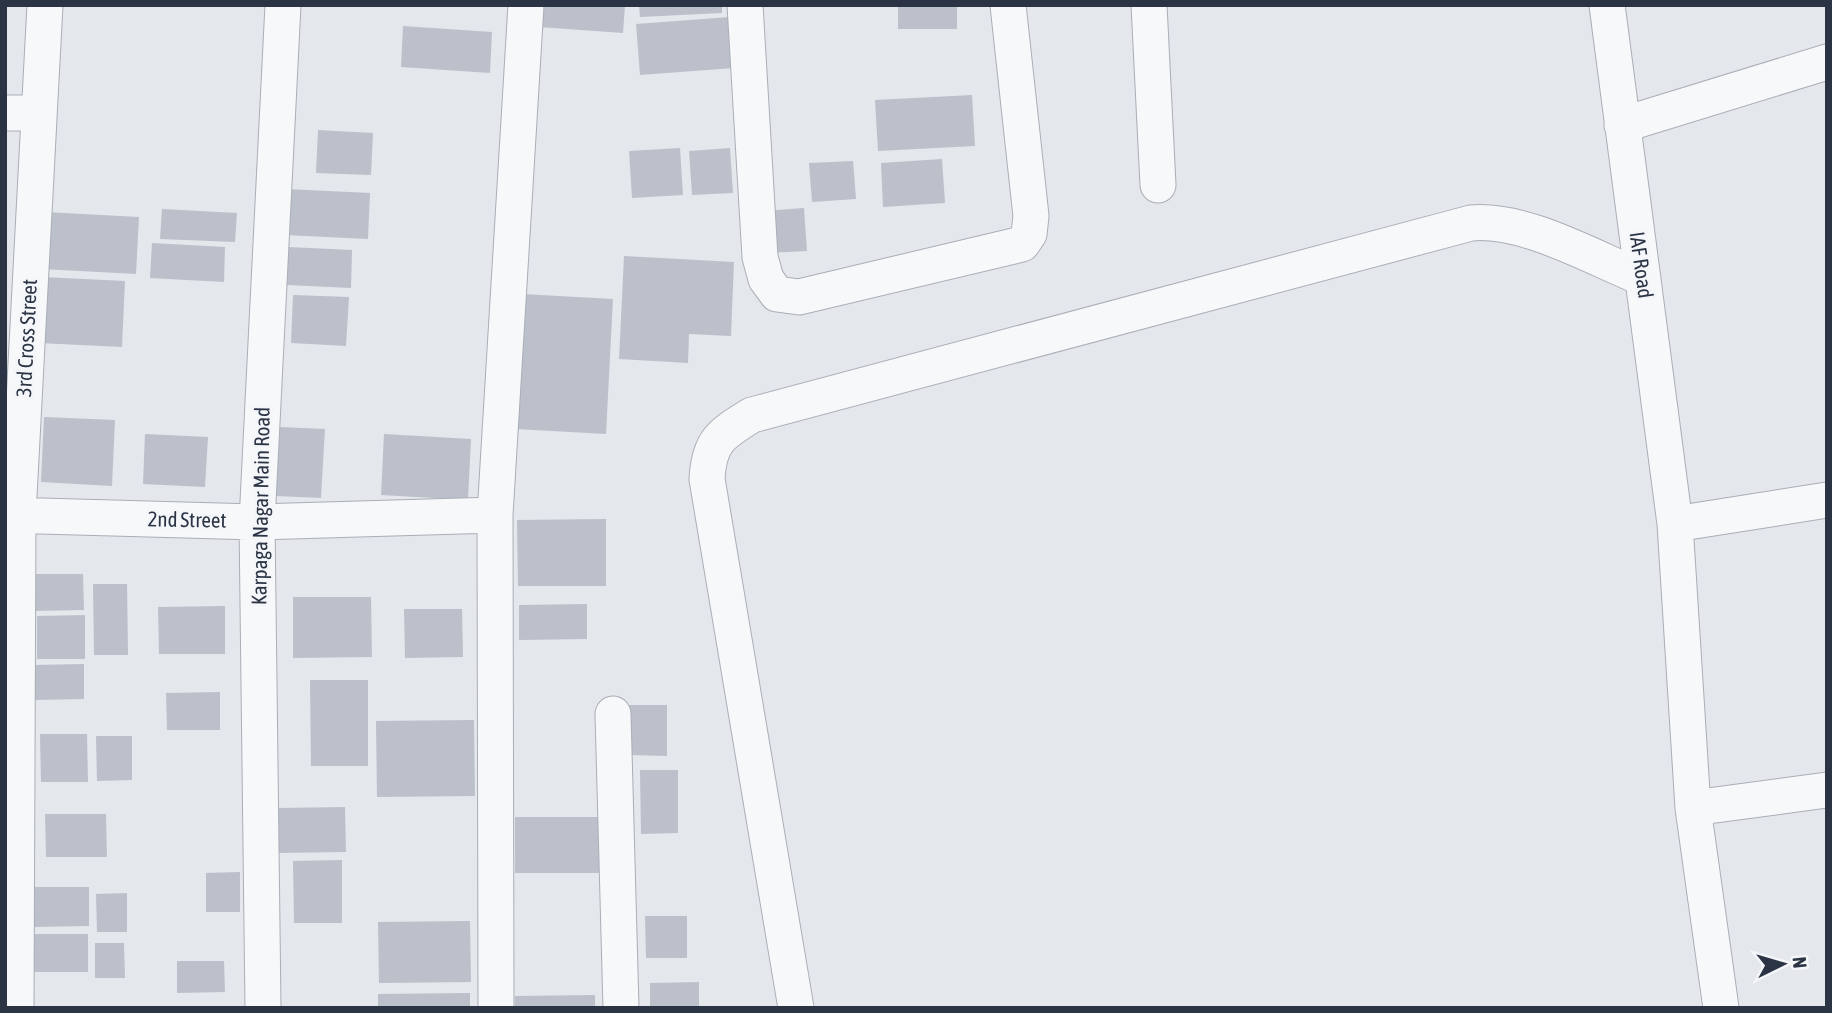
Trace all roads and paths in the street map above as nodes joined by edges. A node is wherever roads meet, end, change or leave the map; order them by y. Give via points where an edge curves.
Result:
1 (45, 5) edge
2 (283, 5) edge
3 (526, 5) edge
4 (745, 5) edge
5 (1008, 5) edge
6 (1149, 5) edge
7 (1607, 5) edge
8 (1827, 62) edge
9 (22, 113) edge
10 (1622, 125) junction
11 (1158, 185) dead end
12 (1643, 278) junction
13 (1827, 500) edge
14 (12, 515) edge
15 (495, 515) junction
16 (257, 522) junction
17 (1675, 524) junction
18 (614, 714) dead end
19 (1827, 790) edge
20 (1693, 808) junction
21 (16, 1008) edge
22 (263, 1008) edge
23 (496, 1008) edge
24 (621, 1008) edge
25 (796, 1008) edge
26 (1721, 1008) edge

1 - 9 street, 3rd Cross Street
2 - 16 street, Karpaga Nagar Main Road
3 - 15 street
4 - 5 street via 760,257 766,279 777,294 799,297 1022,244 1029,234 1031,216
6 - 11 street
7 - 10 street, IAF Road
8 - 10 street
9 - 14 street, 3rd Cross Street
10 - 12 street, IAF Road
12 - 17 street, IAF Road
12 - 25 street via 1518,227 1492,221 1471,223 751,415 720,434 708,457 706,479
13 - 17 street
14 - 16 street, 2nd Street
14 - 21 street, 3rd Cross Street
15 - 16 street, 2nd Street
15 - 23 street
16 - 22 street, Karpaga Nagar Main Road
17 - 20 street, IAF Road
18 - 24 street
19 - 20 street
20 - 26 street, IAF Road

